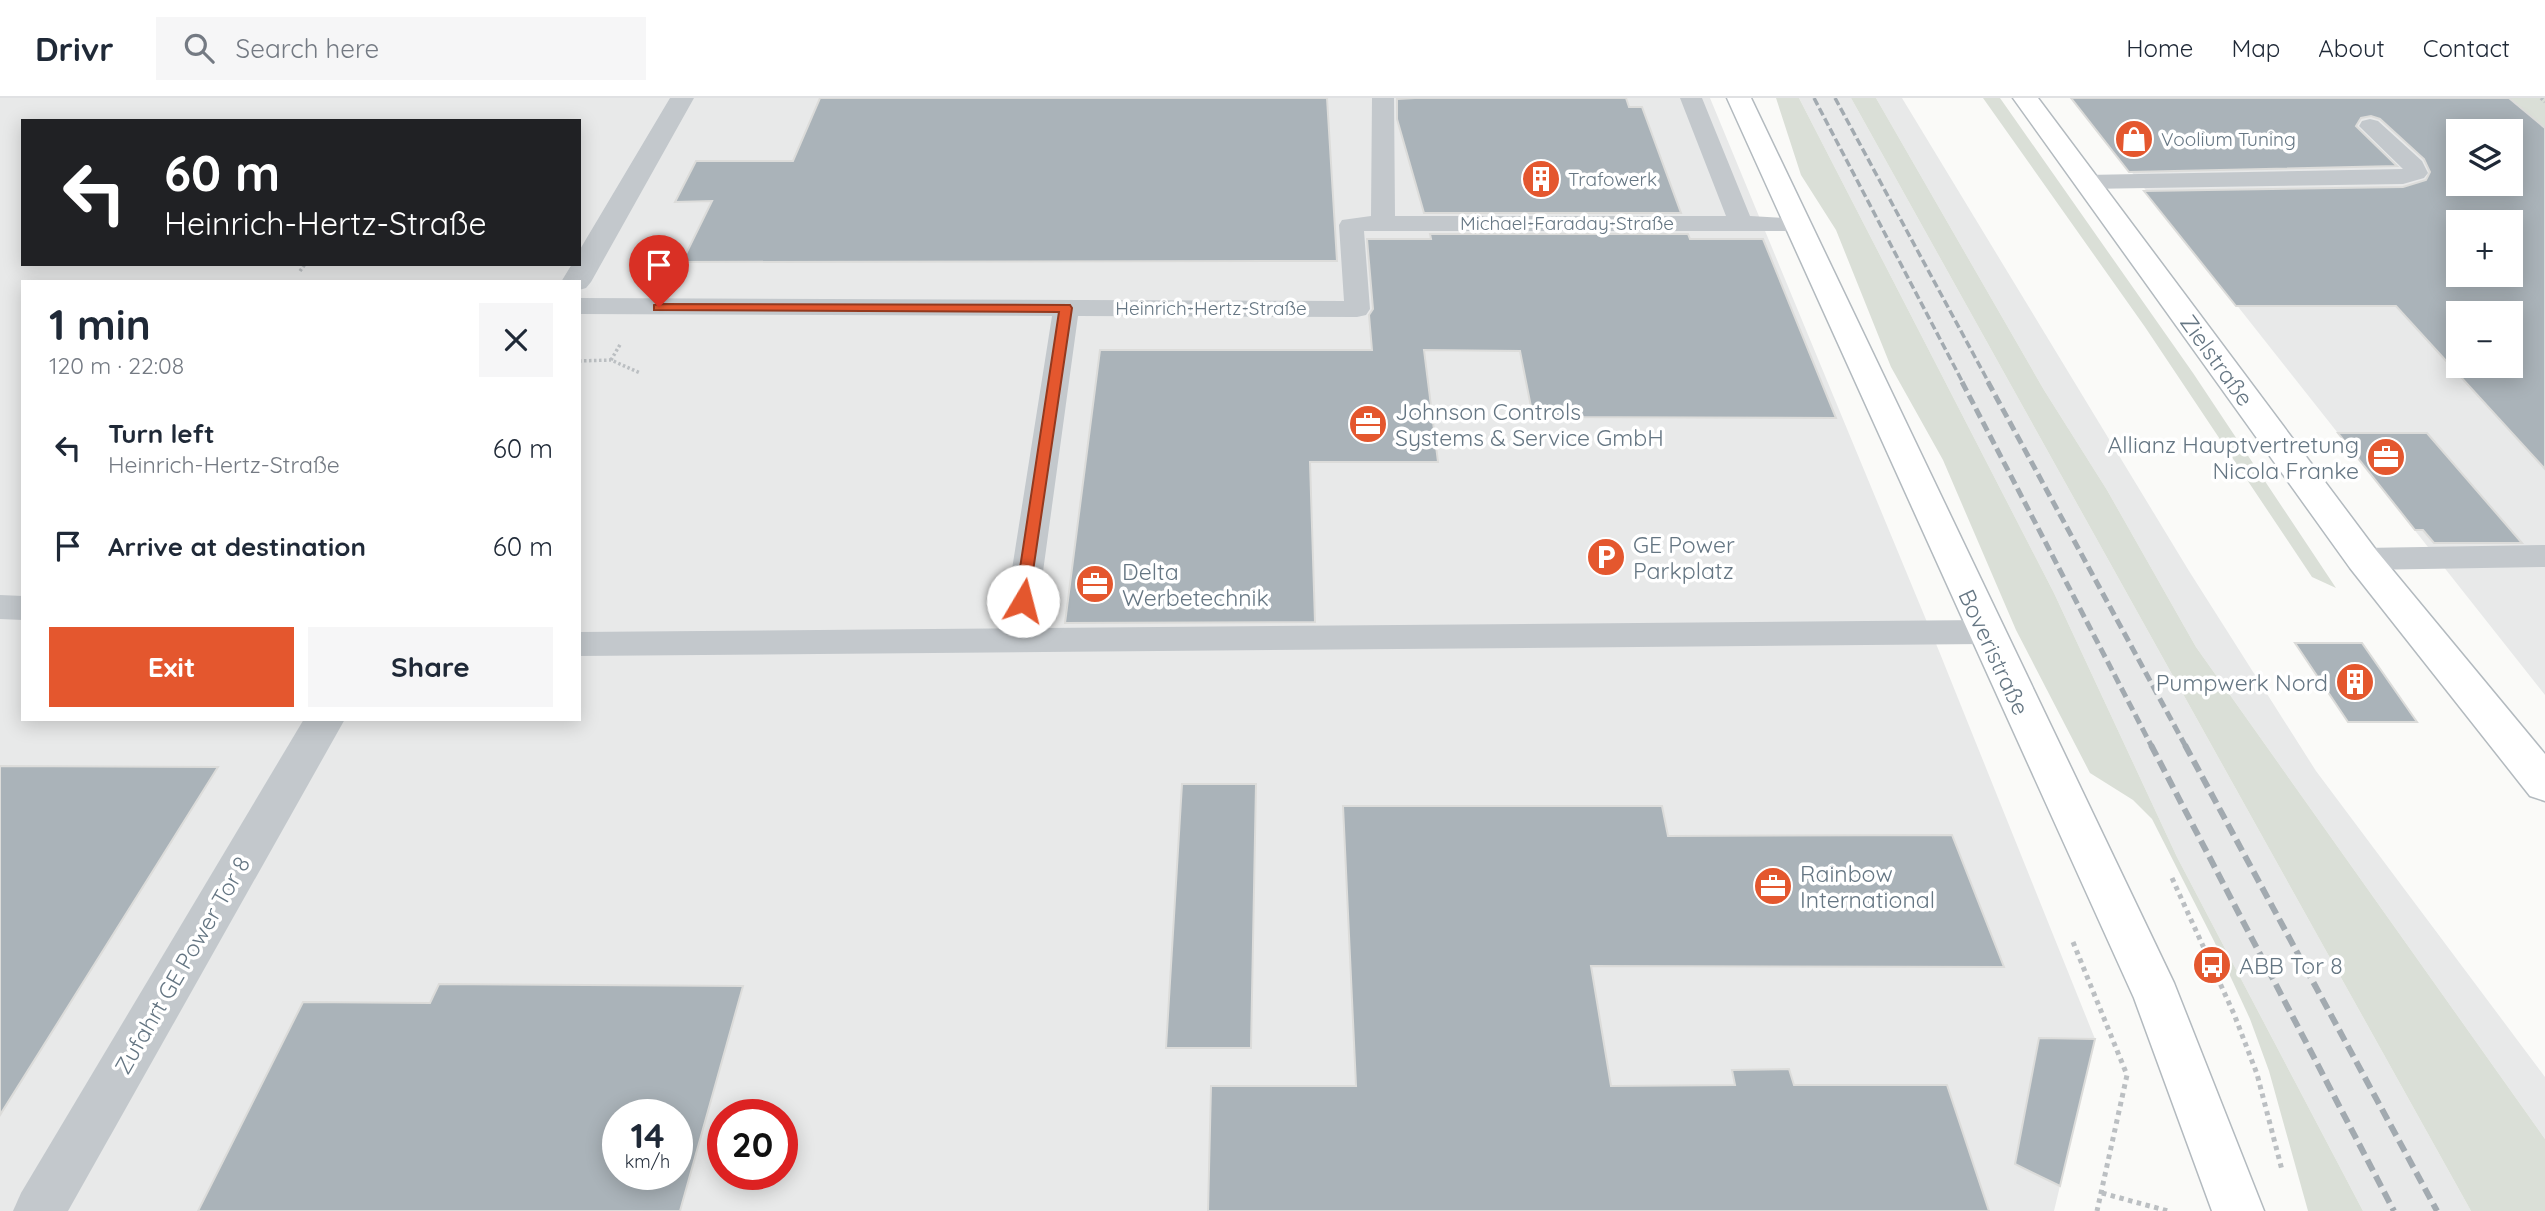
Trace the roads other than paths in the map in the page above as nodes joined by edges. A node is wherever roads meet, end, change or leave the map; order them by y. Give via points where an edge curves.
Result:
1 (682, 98) edge
2 (1383, 98) edge
3 (1691, 98) edge
4 (1739, 98) edge
5 (2025, 98) edge
6 (2370, 126) dead end
7 (2086, 182) junction
8 (1383, 223) junction
9 (1741, 223) junction
10 (1796, 224) junction
11 (577, 280) edge
12 (581, 306) edge
13 (1066, 308) junction
14 (1357, 309) joint
15 (2545, 556) edge
16 (2362, 559) junction
17 (1023, 601) dead end
18 (0, 607) edge
19 (21, 608) edge
20 (1985, 632) junction
21 (581, 644) edge
22 (324, 721) edge
23 (2545, 783) edge
24 (39, 1211) edge
25 (2238, 1211) edge

1 - 11 street
2 - 8 lane
3 - 9 lane
4 - 10 main road, Boveristraße
5 - 7 main road, Zielstraße
6 - 7 lane via 2416,173 2403,177
7 - 16 main road, Zielstraße
8 - 9 lane, Michael-Faraday-Straße
8 - 14 lane, Michael-Faraday-Straße via 1351,225
9 - 10 lane, Michael-Faraday-Straße
10 - 20 main road, Boveristraße
12 - 13 lane, Heinrich-Hertz-Straße
13 - 14 lane, Heinrich-Hertz-Straße
13 - 17 lane
15 - 16 lane
16 - 23 main road, Zielstraße
18 - 19 lane
20 - 21 lane
20 - 25 main road, Boveristraße via 2157,998
22 - 24 street, Zufahrt GE Power Tor 8

